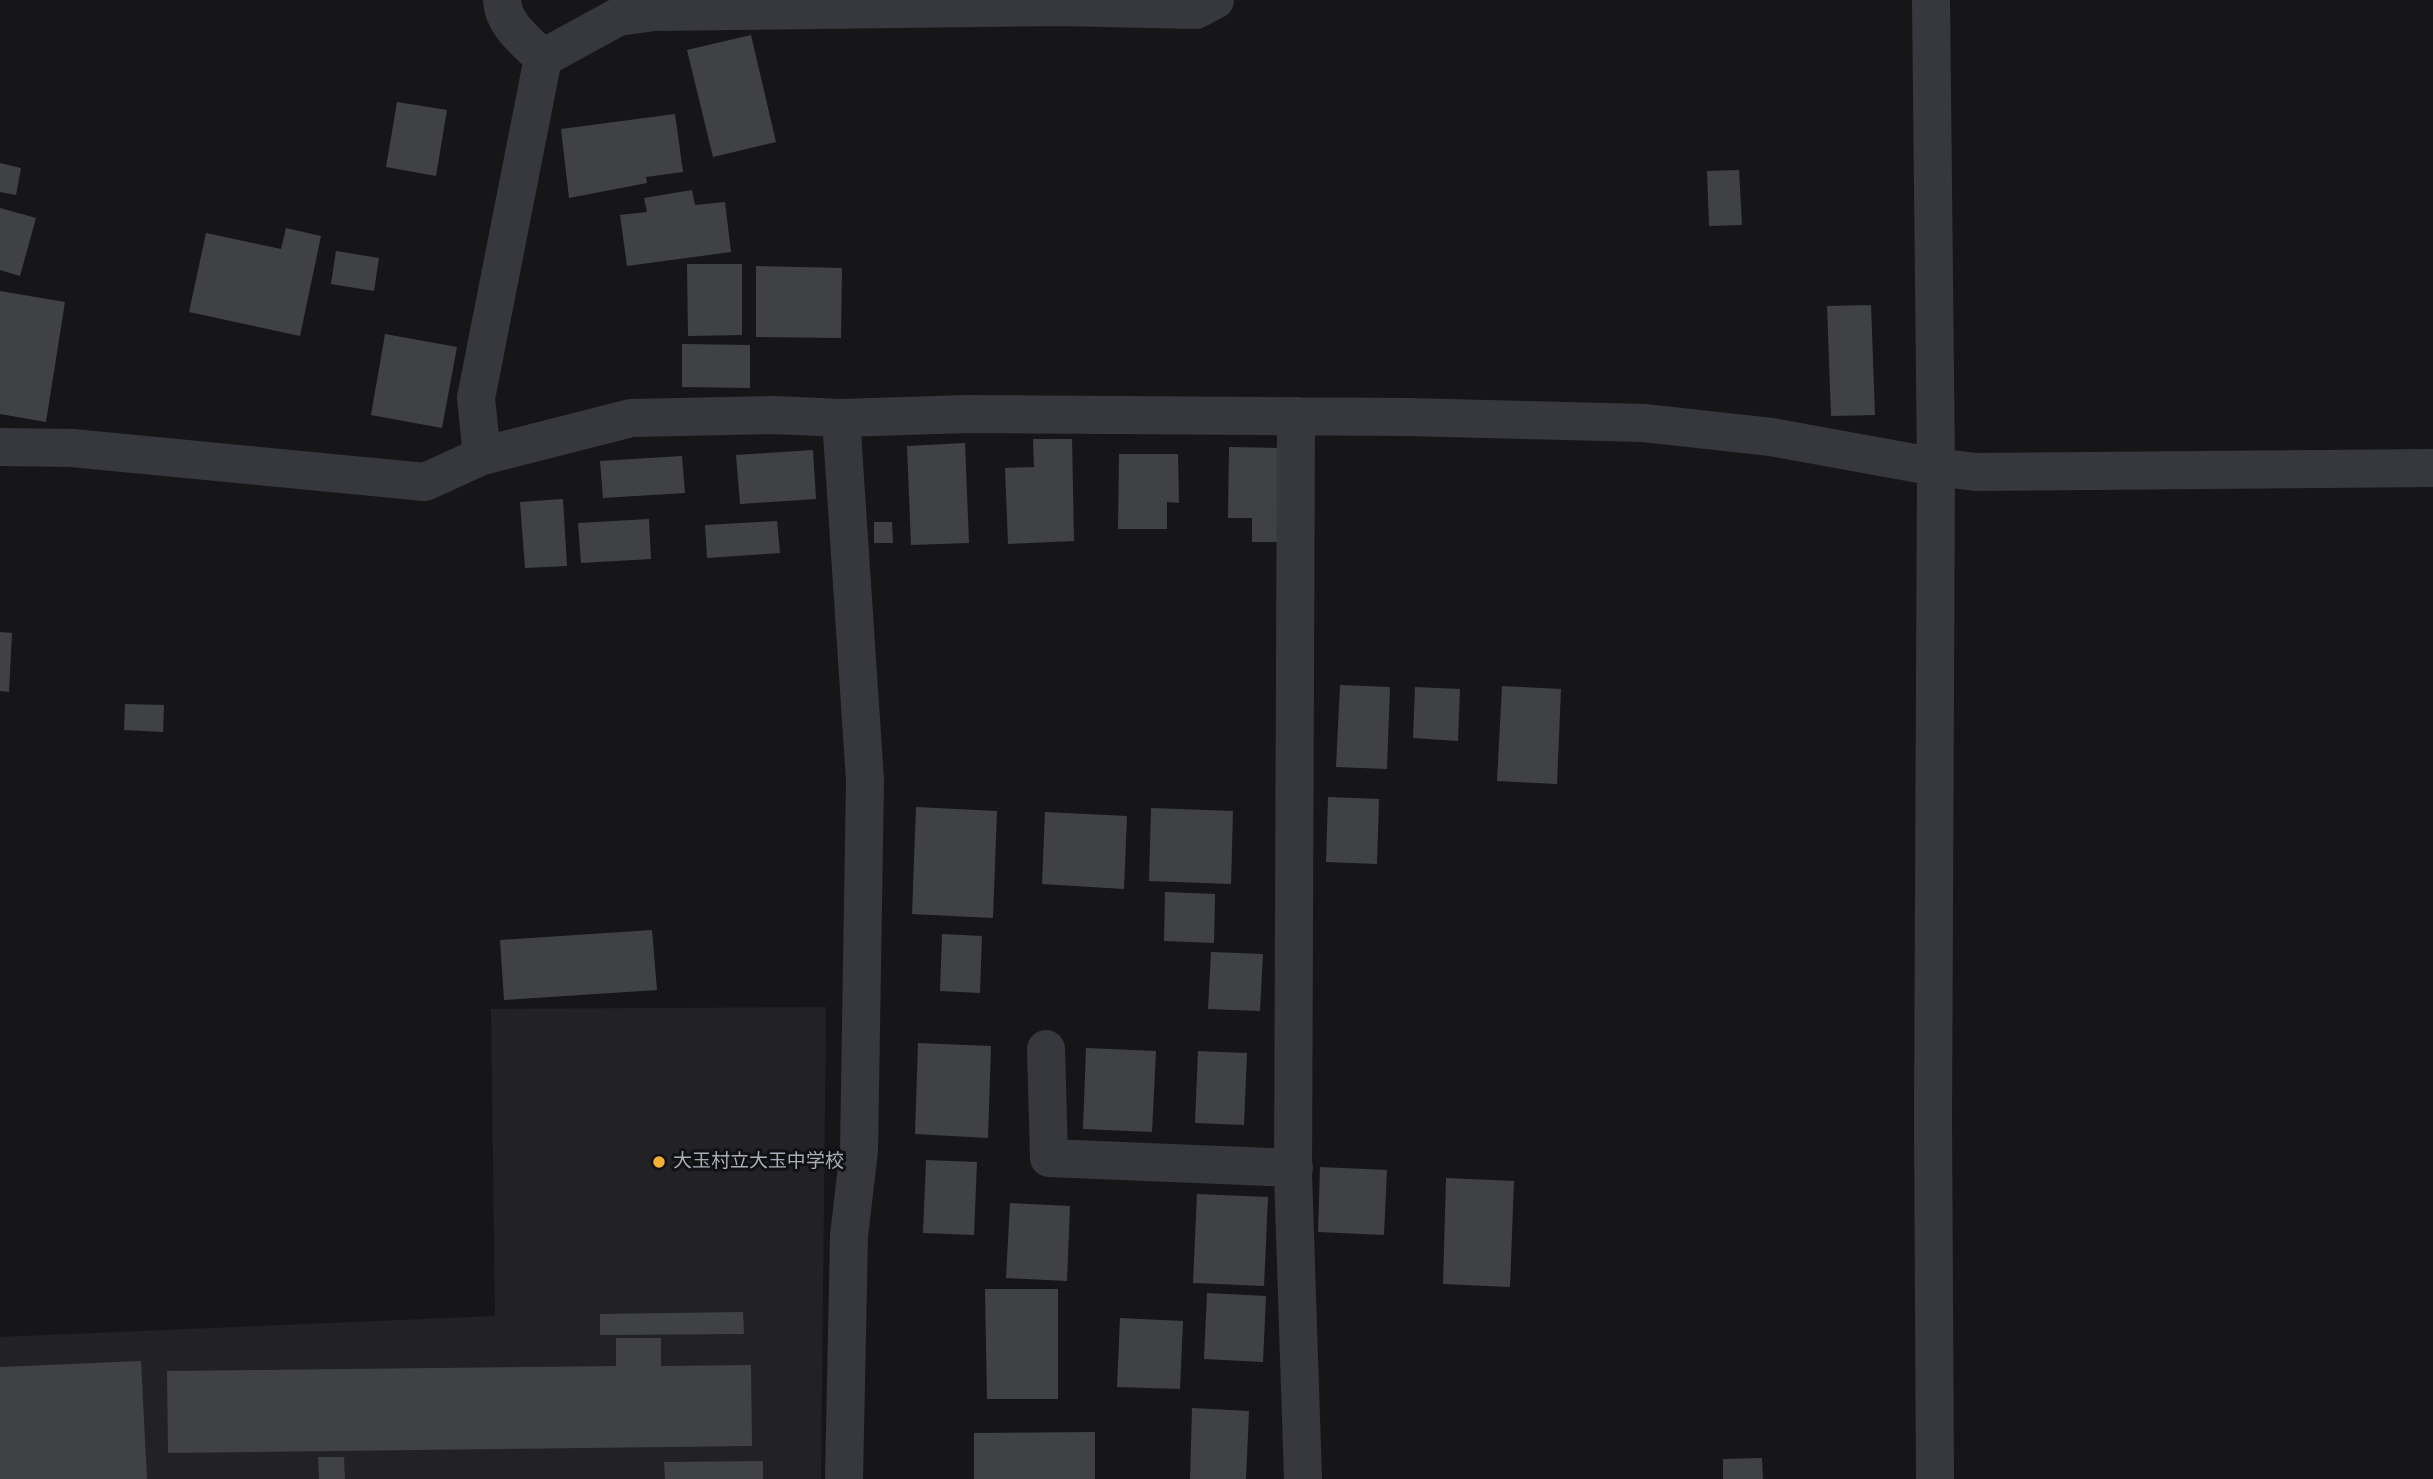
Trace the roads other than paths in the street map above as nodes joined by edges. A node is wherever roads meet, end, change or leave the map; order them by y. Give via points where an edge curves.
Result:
1 (502, 0) edge
2 (1215, 0) edge
3 (1931, 0) edge
4 (1035, 4) edge
5 (716, 6) edge
6 (543, 58) junction
7 (1296, 416) junction
8 (841, 418) junction
9 (0, 447) edge
10 (482, 456) junction
11 (1936, 467) junction
12 (2433, 468) edge
13 (1046, 1049) dead end
14 (1294, 1168) junction
15 (844, 1479) edge
16 (1303, 1479) edge
17 (1935, 1479) edge

1 - 6 street via 512,27
2 - 4 street via 1196,10
3 - 11 street
4 - 5 street
5 - 6 street via 618,17
6 - 10 street via 476,398
7 - 8 street
7 - 11 street via 1644,423 1771,437
7 - 14 street
8 - 10 street via 631,418
8 - 15 street via 865,780 859,1150 849,1236
9 - 10 street via 72,448 425,482
11 - 12 street via 1976,472
11 - 17 street
13 - 14 street via 1049,1158
14 - 16 street

